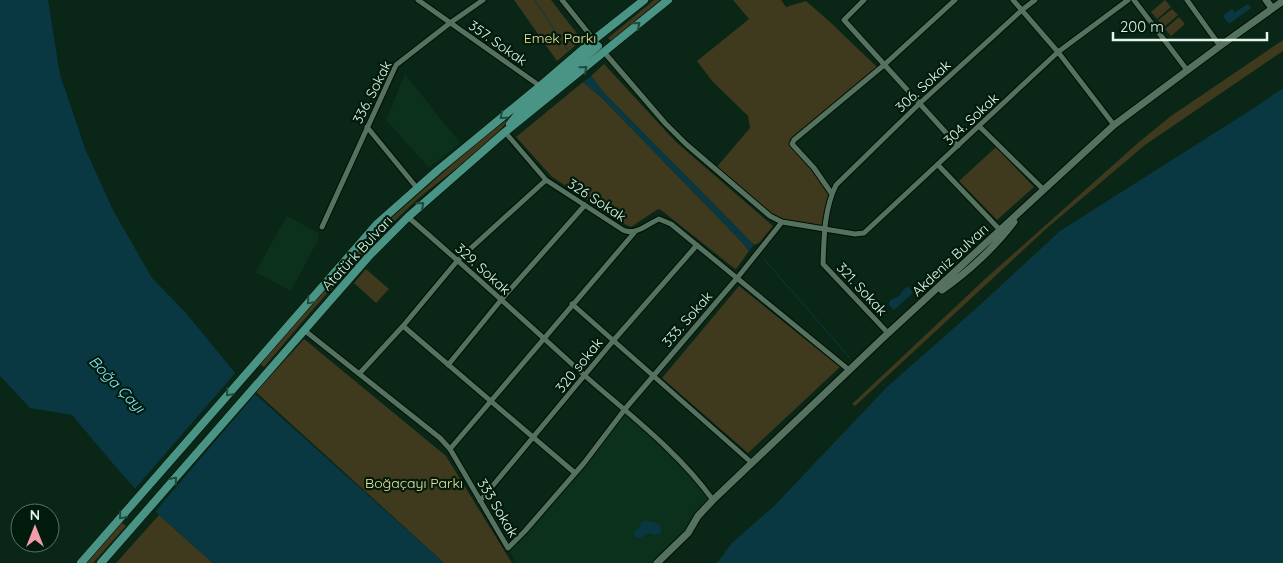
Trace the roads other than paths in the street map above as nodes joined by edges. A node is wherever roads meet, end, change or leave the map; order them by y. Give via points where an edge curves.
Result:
1 (418, 0) edge
2 (483, 0) edge
3 (562, 0) edge
4 (644, 0) edge
5 (668, 0) edge
6 (864, 0) edge
7 (955, 0) edge
8 (1013, 0) edge
9 (1035, 0) edge
10 (1128, 0) edge
11 (1134, 0) edge
12 (1187, 0) edge
13 (1266, 0) edge
14 (1279, 1) edge
15 (857, 2) edge
16 (1272, 8) junction
17 (1022, 10) junction
18 (450, 22) junction
19 (596, 41) junction
20 (1220, 46) junction
21 (605, 51) junction
22 (1058, 52) junction
23 (884, 65) junction
24 (1187, 70) junction
25 (540, 86) junction
26 (919, 104) junction
27 (1114, 125) junction
28 (980, 126) junction
29 (368, 127) junction
30 (505, 132) junction
31 (958, 146) junction
32 (938, 165) junction
33 (546, 180) junction
34 (417, 188) junction
35 (1044, 190) junction
36 (832, 194) junction
37 (585, 205) junction
38 (408, 217) junction
39 (782, 222) junction
40 (322, 227) dead end
41 (824, 229) junction
42 (634, 232) junction
43 (999, 234) junction
44 (697, 245) junction
45 (458, 260) junction
46 (738, 277) junction
47 (501, 300) junction
48 (572, 304) junction
49 (403, 326) junction
50 (304, 330) junction
51 (888, 333) junction
52 (543, 338) junction
53 (613, 341) junction
54 (448, 365) junction
55 (849, 370) junction
56 (359, 374) junction
57 (584, 375) junction
58 (654, 375) junction
59 (492, 402) junction
60 (625, 409) junction
61 (534, 438) junction
62 (450, 449) junction
63 (752, 463) junction
64 (576, 473) junction
65 (713, 500) junction
66 (480, 501) junction
67 (81, 563) edge
68 (102, 563) edge
69 (657, 563) edge

1 - 18 street, 357. Sokak
2 - 18 street, 336. Sokak
3 - 19 street
4 - 19 main road, Atatürk Bulvarı
21 -> 5 main road, Atatürk Bulvarı
6 - 15 street
7 - 23 street
8 - 17 street
9 - 17 street, 306. Sokak
10 - 22 street, 304. Sokak
11 - 24 street
12 - 20 street
13 - 16 main road
14 - 16 main road, Akdeniz Bulvarı
15 - 23 street via 844,20
16 - 20 main road, Akdeniz Bulvarı
17 - 22 street
17 - 26 street, 306. Sokak
18 - 25 street, 357. Sokak
18 - 29 street, 336. Sokak via 396,65
19 - 21 main road
19 - 25 main road, Atatürk Bulvarı
19 - 30 main road via 518,114
20 - 24 main road, Akdeniz Bulvarı
30 -> 21 main road, Atatürk Bulvarı
21 - 39 street via 622,75 686,144 770,216
22 - 27 street
22 - 28 street, 304. Sokak
23 - 26 street
23 - 36 street via 792,144
24 - 27 main road, Akdeniz Bulvarı
25 -> 34 main road, Atatürk Bulvarı
26 - 31 street
26 - 36 street, 306. Sokak via 836,185
27 - 35 main road, Akdeniz Bulvarı
28 - 31 street, 304. Sokak
28 - 35 street
29 - 34 street
29 - 40 street, 336. Sokak
30 - 33 street, 326 Sokak
38 -> 30 main road, Atatürk Bulvarı
31 - 32 street, 304. Sokak
32 - 41 street, 304. Sokak via 864,233
32 - 43 street
33 - 37 street, 326 Sokak
33 - 45 street
34 -> 67 main road, Atatürk Bulvarı via 362,240
35 - 43 main road, Akdeniz Bulvarı
36 - 41 street, 321. Sokak
37 - 42 street, 326 Sokak via 628,233
37 - 47 street
38 - 45 street, 329. Sokak
38 - 50 main road, Atatürk Bulvarı
39 - 41 street, 304. Sokak
39 - 46 street
41 - 51 street, 321. Sokak via 823,264
42 - 44 street, 326 Sokak via 659,219
42 - 48 street
43 - 51 main road, Akdeniz Bulvarı via 951,281
44 - 46 street, 326 Sokak
44 - 53 street, 320 sokak
45 - 47 street, 329. Sokak
45 - 49 street
46 - 55 street, 326 Sokak
46 - 58 street, 333. Sokak
47 - 52 street, 329. Sokak
47 - 54 street
48 - 52 street
48 - 53 street
49 - 54 street
49 - 56 street
50 - 56 street, 333 Sokak
68 -> 50 main road, Atatürk Bulvarı
51 - 55 main road, Akdeniz Bulvarı
52 - 57 street, 329. Sokak
52 - 59 street
53 - 57 street, 320 sokak
53 - 58 street
54 - 59 street
55 - 63 main road, Akdeniz Bulvarı
56 - 62 street, 333 Sokak
57 - 60 street, 329. Sokak
57 - 61 street, 320 sokak
58 - 60 street, 333 Sokak
58 - 63 street
59 - 61 street
59 - 62 street
60 - 64 street, 333 Sokak
60 - 65 street, 329. Sokak via 676,457
61 - 64 street
61 - 66 street, 320 sokak
62 - 66 street, 333 Sokak
63 - 65 main road, Akdeniz Bulvarı
64 - 66 street, 333 Sokak via 508,548
65 - 69 main road, Akdeniz Bulvarı via 688,533

